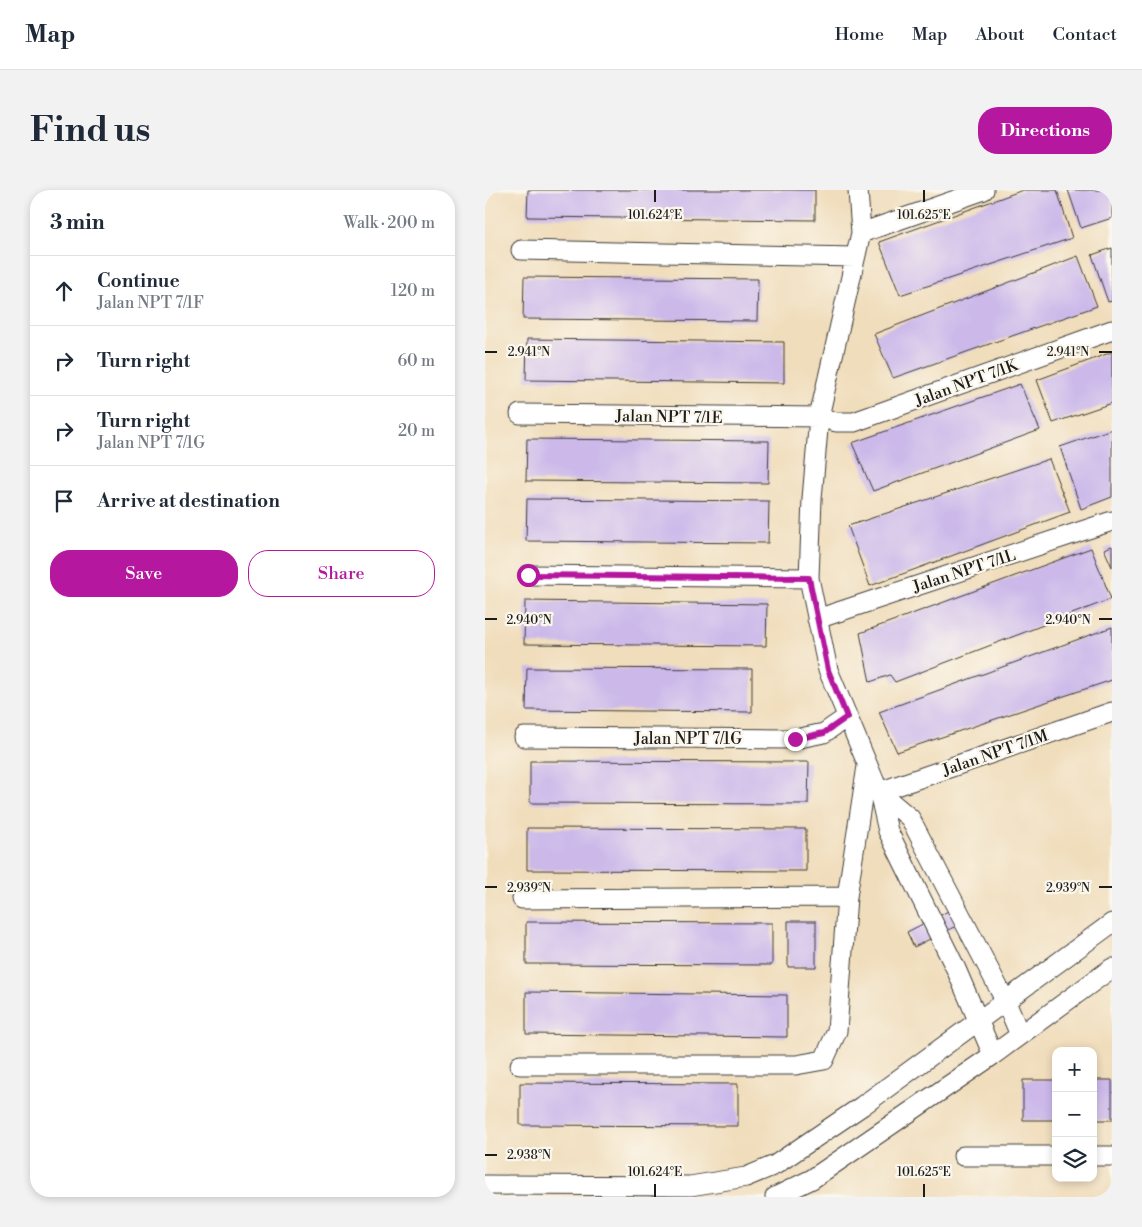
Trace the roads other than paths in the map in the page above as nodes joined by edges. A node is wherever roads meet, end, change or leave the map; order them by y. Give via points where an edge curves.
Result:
1 (858, 190) edge
2 (984, 190) edge
3 (861, 233) junction
4 (521, 250) dead end
5 (855, 257) junction
6 (1112, 330) edge
7 (520, 414) dead end
8 (819, 417) junction
9 (1112, 521) edge
10 (528, 575) dead end
11 (809, 578) junction
12 (817, 619) junction
13 (1112, 712) edge
14 (847, 717) junction
15 (524, 738) dead end
16 (867, 766) junction
17 (879, 792) junction
18 (847, 897) junction
19 (522, 899) dead end
20 (1112, 923) edge
21 (1112, 968) edge
22 (1006, 1002) junction
23 (978, 1021) junction
24 (1020, 1035) junction
25 (993, 1055) junction
26 (520, 1065) dead end
27 (963, 1156) dead end
28 (1052, 1156) edge
29 (1097, 1156) edge
30 (1112, 1156) edge
31 (485, 1185) edge
32 (775, 1197) edge

1 - 3 street
2 - 3 street
3 - 5 street
4 - 5 street
5 - 8 street
6 - 8 street, Jalan NPT 7/1K via 853,422
7 - 8 street, Jalan NPT 7/1E
8 - 11 street
9 - 12 street, Jalan NPT 7/1L
10 - 11 street
11 - 12 street
12 - 14 street via 828,670
13 - 17 street, Jalan NPT 7/1M
14 - 15 street, Jalan NPT 7/1G via 824,733 795,739
14 - 16 street
16 - 17 street
16 - 18 street
17 - 22 street via 910,818
17 - 23 street via 888,831
18 - 19 street
18 - 26 street via 837,1031 824,1060 796,1065
20 - 22 street
21 - 24 street
22 - 23 street
22 - 24 street
23 - 25 street
23 - 31 street via 775,1165 746,1176 690,1186
24 - 25 street
25 - 32 street via 812,1179
27 - 28 street
29 - 30 street

